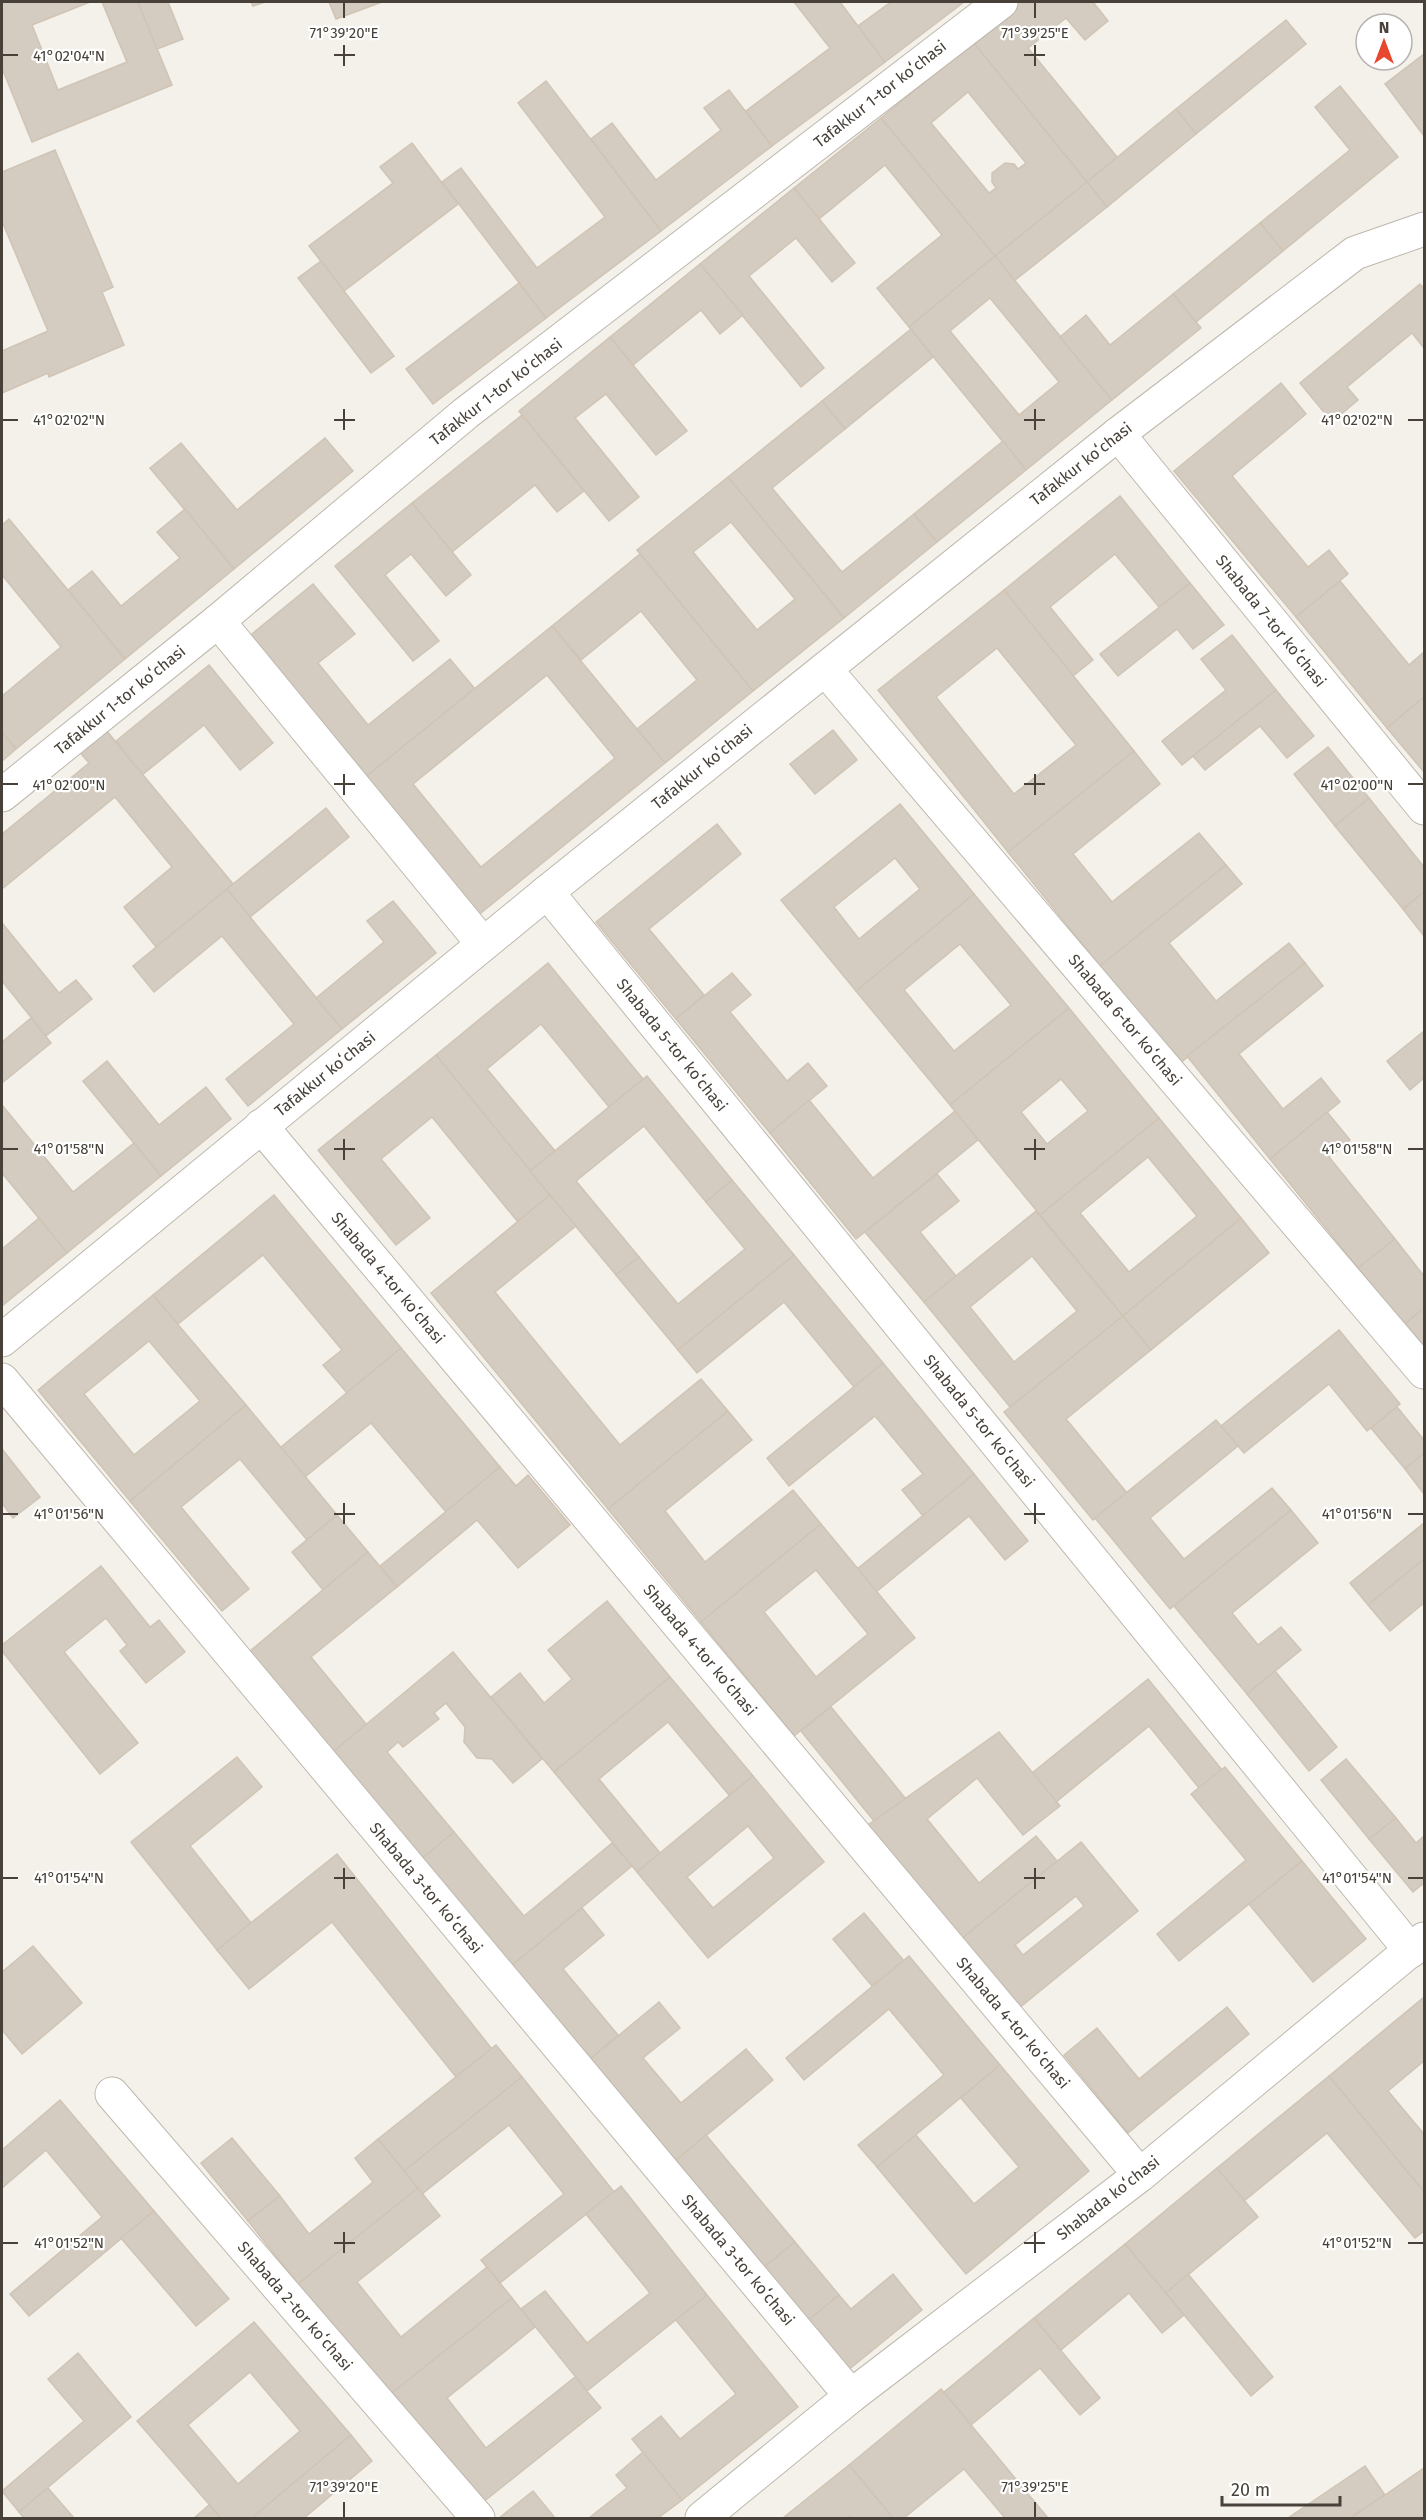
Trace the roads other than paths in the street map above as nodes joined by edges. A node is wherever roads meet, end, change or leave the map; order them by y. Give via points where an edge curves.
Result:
1 (1001, 2) edge
2 (1424, 230) edge
3 (1118, 434) junction
4 (218, 621) junction
5 (825, 669) junction
6 (2, 795) edge
7 (1425, 808) edge
8 (547, 892) junction
9 (483, 944) junction
10 (261, 1126) junction
11 (2, 1340) edge
12 (1425, 1372) edge
13 (2, 1380) edge
14 (1418, 1945) edge
15 (112, 2094) dead end
16 (1140, 2175) junction
17 (852, 2396) junction
18 (478, 2518) edge
19 (702, 2518) edge

1 - 4 street, Tafakkur 1-tor koʻchasi via 466,413
2 - 3 street, Tafakkur koʻchasi via 1355,253
3 - 5 street, Tafakkur koʻchasi
3 - 7 street, Shabada 7-tor koʻchasi
4 - 6 street, Tafakkur 1-tor koʻchasi
4 - 9 street
5 - 8 street, Tafakkur koʻchasi
5 - 12 street, Shabada 6-tor koʻchasi
8 - 9 street, Tafakkur koʻchasi
8 - 14 street, Shabada 5-tor koʻchasi
9 - 10 street, Tafakkur koʻchasi
10 - 11 street, Tafakkur koʻchasi
10 - 16 street, Shabada 4-tor koʻchasi
13 - 17 street, Shabada 3-tor koʻchasi
14 - 16 street, Shabada koʻchasi
15 - 18 street, Shabada 2-tor koʻchasi
16 - 17 street, Shabada koʻchasi
17 - 19 street, Shabada koʻchasi

